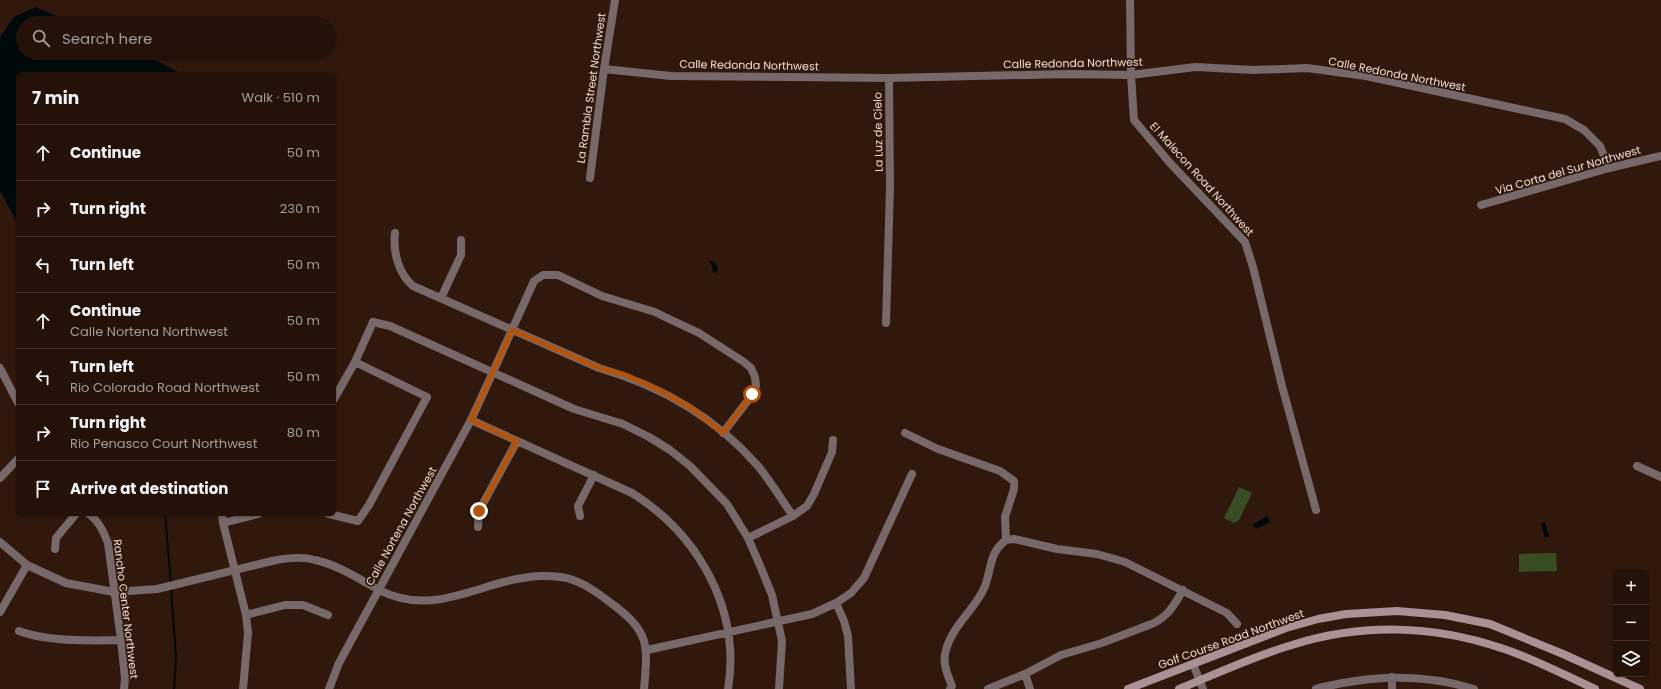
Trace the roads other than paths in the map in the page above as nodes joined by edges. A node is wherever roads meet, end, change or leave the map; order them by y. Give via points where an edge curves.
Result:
1 (615, 0) edge
2 (1130, 0) edge
3 (604, 69) junction
4 (1131, 75) junction
5 (889, 78) junction
6 (1661, 156) edge
7 (1609, 168) junction
8 (590, 178) dead end
9 (1481, 206) dead end
10 (395, 233) dead end
11 (461, 240) dead end
12 (441, 298) junction
13 (886, 323) dead end
14 (512, 330) junction
15 (354, 362) junction
16 (1, 372) edge
17 (493, 372) junction
18 (336, 395) edge
19 (16, 399) edge
20 (471, 420) junction
21 (723, 433) junction
22 (905, 433) dead end
23 (833, 440) dead end
24 (517, 441) junction
25 (16, 461) edge
26 (1637, 466) dead end
27 (912, 474) dead end
28 (594, 475) junction
29 (1661, 477) edge
30 (0, 478) edge
31 (1316, 510) dead end
32 (74, 516) edge
33 (92, 516) edge
34 (222, 516) edge
35 (250, 516) edge
36 (336, 516) edge
37 (580, 516) dead end
38 (793, 516) junction
39 (223, 523) junction
40 (478, 527) dead end
41 (748, 538) junction
42 (1006, 540) junction
43 (0, 542) edge
44 (55, 549) dead end
45 (27, 565) junction
46 (235, 570) junction
47 (379, 590) junction
48 (1183, 590) junction
49 (114, 592) junction
50 (836, 603) junction
51 (0, 612) edge
52 (246, 615) junction
53 (328, 615) dead end
54 (778, 621) junction
55 (1237, 624) dead end
56 (20, 631) dead end
57 (728, 631) junction
58 (121, 640) junction
59 (647, 650) junction
60 (1193, 664) junction
61 (1024, 674) junction
62 (1392, 678) junction
63 (1200, 680) junction
64 (953, 688) edge
65 (124, 689) edge
66 (243, 689) edge
67 (246, 689) edge
68 (329, 689) edge
69 (644, 689) edge
70 (728, 689) edge
71 (780, 689) edge
72 (851, 689) edge
73 (988, 689) edge
74 (1030, 689) edge
75 (1128, 689) edge
76 (1179, 689) edge
77 (1203, 689) edge
78 (1316, 689) edge
79 (1392, 689) edge
80 (1474, 689) edge
81 (1596, 689) edge
82 (1640, 689) edge

1 - 3 street, La Rambla Street Northwest
2 - 4 street, El Malecon Road Northwest
3 - 5 street, Calle Redonda Northwest via 671,76
3 - 8 street, La Rambla Street Northwest
4 - 5 street, Calle Redonda Northwest
4 - 7 street, Calle Redonda Northwest via 1194,68 1307,68 1366,76 1565,119 1584,130 1600,146
4 - 31 street, El Malecon Road Northwest via 1134,120 1170,163 1245,242
5 - 13 street, La Luz de Cielo via 890,187
6 - 7 street, Via Corta del Sur Northwest
7 - 9 street, Via Corta del Sur Northwest
10 - 12 street via 394,245 400,270 407,280 413,286
11 - 12 street via 461,255
12 - 14 street
14 - 17 street, Calle Nortena Northwest
14 - 21 street via 599,368 625,375 657,389 691,408
14 - 21 street, Calle Nortena Northwest via 534,281 543,275 558,275 602,296 655,312 699,333 744,362 751,368 755,377 756,386 752,394
15 - 17 street via 373,322 390,326
15 - 18 street
15 - 36 street via 427,397 358,521
16 - 19 street
17 - 20 street, Calle Nortena Northwest
17 - 41 street via 574,409 623,424 670,450 690,466 726,504
20 - 24 street
20 - 47 street, Calle Nortena Northwest
21 - 38 street via 758,467
22 - 42 street via 1000,471 1014,481 1014,489 1004,517
23 - 38 street via 832,452 814,494 807,506
24 - 28 street
24 - 40 street via 479,511
25 - 30 street
26 - 29 street
27 - 50 street via 864,578 851,593
28 - 37 street via 578,506
28 - 57 street via 649,504 681,532 707,571
32 - 44 street via 56,538
33 - 49 street, Rancho Center Northwest via 104,531 108,543
34 - 39 street
35 - 39 street
38 - 41 street
39 - 46 street
41 - 54 street via 772,595
42 - 48 street via 1014,539 1097,554 1125,562
42 - 64 street via 994,552 982,592 948,642 946,670
43 - 45 street
45 - 49 street via 66,583
45 - 51 street
46 - 47 street via 272,560 314,560 342,570
46 - 49 street via 157,589
46 - 52 street
47 - 59 street via 401,600 429,602 533,576 572,579 588,586 632,619
47 - 68 street, Calle Nortena Northwest via 339,663
48 - 55 street via 1227,613
48 - 61 street via 1170,611 1158,621 1102,643 1062,655
49 - 58 street, Rancho Center Northwest
50 - 54 street via 812,614
50 - 72 street via 848,636
52 - 53 street via 285,605 302,604
52 - 66 street via 248,633
54 - 57 street
54 - 71 street via 782,642
56 - 58 street via 32,636
57 - 59 street
57 - 70 street via 731,649
58 - 65 street, Rancho Center Northwest
59 - 69 street
60 - 63 street
60 - 75 main road, Golf Course Road Northwest
60 - 82 main road, Golf Course Road Northwest via 1286,628 1318,619 1346,614 1422,612 1490,624
61 - 73 street
61 - 74 street
62 - 78 street via 1360,680
62 - 79 street
62 - 80 street via 1435,680
63 - 76 main road
63 - 77 street
63 - 81 main road via 1292,645 1342,633 1395,629 1461,636 1514,652
66 - 67 street

